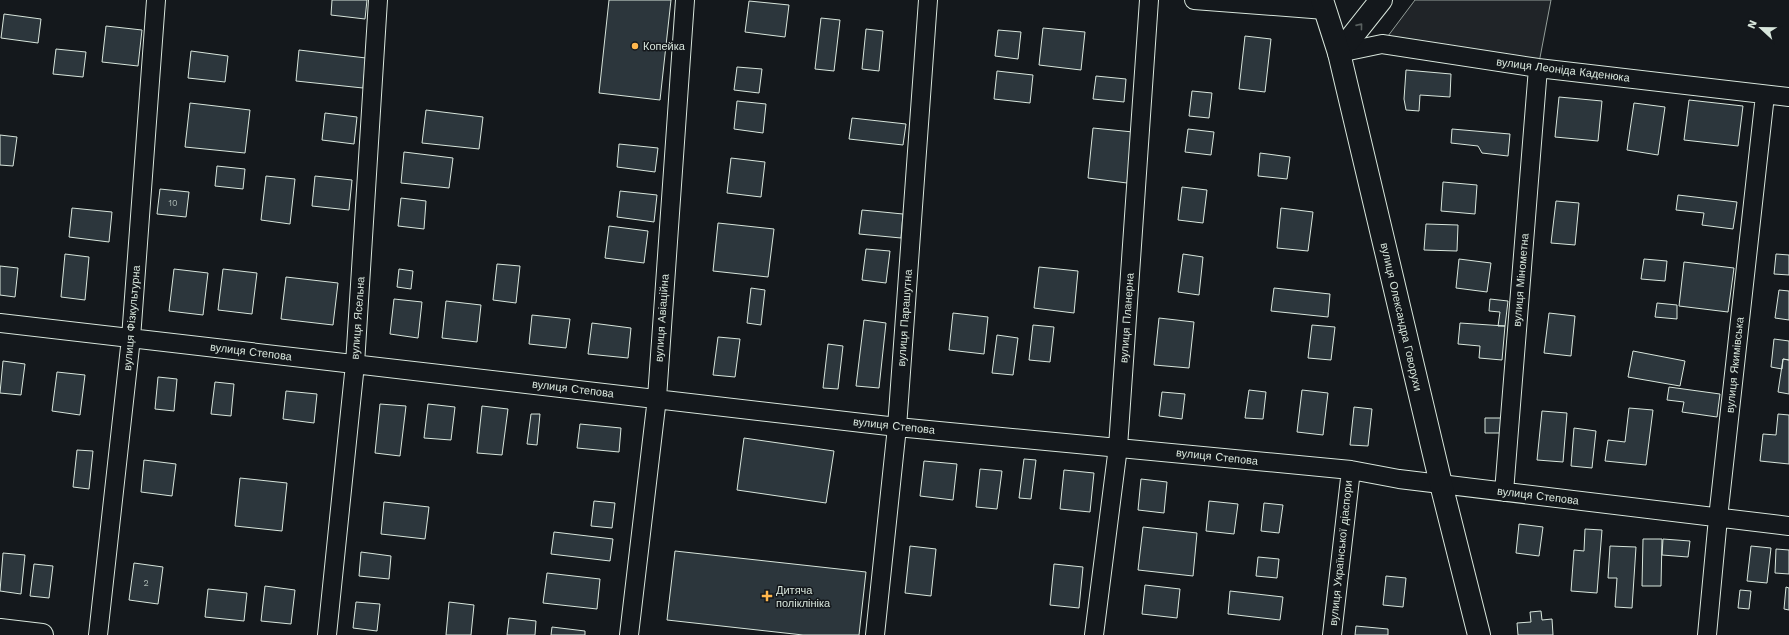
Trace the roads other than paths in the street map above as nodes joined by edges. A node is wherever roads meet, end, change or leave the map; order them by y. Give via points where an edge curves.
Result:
1 (156, 0) edge
2 (378, 0) edge
3 (685, 0) edge
4 (928, 0) edge
5 (1149, 0) edge
6 (1194, 0) edge
7 (1381, 0) edge
8 (1323, 5) edge
9 (1339, 53) junction
10 (1538, 68) junction
11 (1765, 95) junction
12 (1789, 97) edge
13 (0, 323) edge
14 (131, 338) junction
15 (355, 364) junction
16 (657, 398) junction
17 (897, 427) junction
18 (1118, 447) junction
19 (1351, 470) junction
20 (1441, 484) junction
21 (1504, 492) junction
22 (1718, 518) junction
23 (1789, 526) edge
24 (0, 630) edge
25 (42, 635) edge
26 (98, 635) edge
27 (327, 635) edge
28 (629, 635) edge
29 (874, 635) edge
30 (1094, 635) edge
31 (1332, 635) edge
32 (1479, 635) edge
33 (1707, 635) edge

1 - 14 street, вулиця Фізкультурна
2 - 15 street, вулиця Ясельна
3 - 16 street, вулиця Авіаційна
4 - 17 street, вулиця Парашутна
5 - 18 street, вулиця Планерна
6 - 8 street
9 -> 7 main road
8 - 9 main road, вулиця Олександра Говорухи
9 - 10 street, вулиця Леоніда Каденюка via 1382,44
9 - 20 main road, вулиця Олександра Говорухи
10 - 11 street, вулиця Леоніда Каденюка
10 - 21 street, вулиця Мінометна
11 - 12 street, вулиця Леоніда Каденюка
11 - 22 street, вулиця Якимівська
13 - 14 street, вулиця Степова
14 - 15 street, вулиця Степова
14 - 26 street, вулиця Фізкультурна
15 - 16 street, вулиця Степова
15 - 27 street, вулиця Ясельна
16 - 17 street, вулиця Степова
16 - 28 street, вулиця Авіаційна
17 - 18 street, вулиця Степова
17 - 29 street, вулиця Парашутна
18 - 19 street, вулиця Степова
18 - 30 street, вулиця Планерна
19 - 20 street, вулиця Степова
19 - 31 street, вулиця Української діаспори
20 - 21 street, вулиця Степова
20 - 32 main road, вулиця Олександра Говорухи
21 - 22 street, вулиця Степова
22 - 23 street, вулиця Степова
22 - 33 street, вулиця Якимівська
24 - 25 main road

